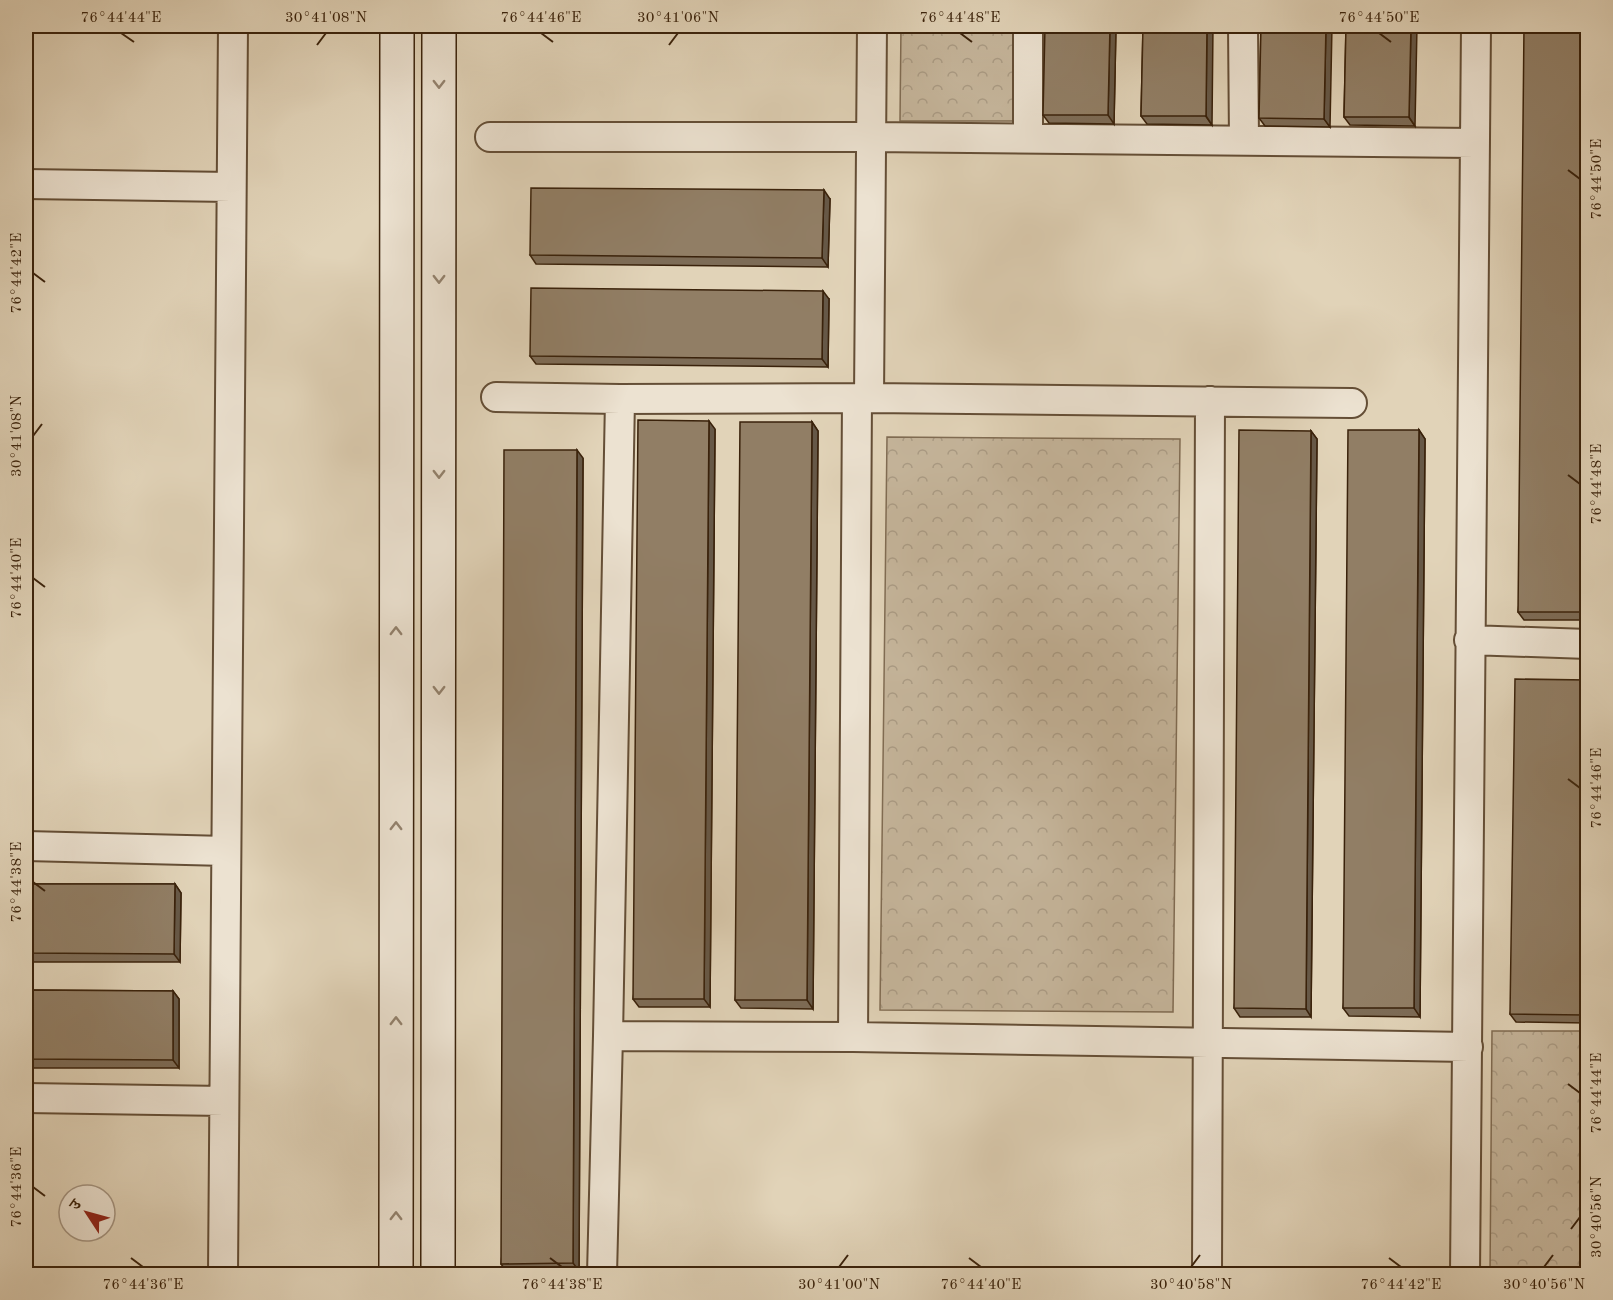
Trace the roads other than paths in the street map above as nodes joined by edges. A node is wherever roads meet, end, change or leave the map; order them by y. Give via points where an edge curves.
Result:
1 (232, 26) edge
2 (397, 26) edge
3 (439, 26) edge
4 (872, 26) edge
5 (1028, 26) edge
6 (1243, 26) edge
7 (1476, 26) edge
8 (490, 137) dead end
9 (871, 137) junction
10 (1028, 138) junction
11 (1244, 140) junction
12 (1475, 143) junction
13 (26, 184) edge
14 (231, 187) junction
15 (495, 397) dead end
16 (863, 398) junction
17 (620, 399) junction
18 (1210, 401) junction
19 (1352, 403) dead end
20 (1469, 640) junction
21 (1587, 644) edge
22 (26, 846) edge
23 (226, 851) junction
24 (608, 1036) junction
25 (853, 1037) junction
26 (1209, 1044) junction
27 (1468, 1047) junction
28 (26, 1098) edge
29 (224, 1101) junction
30 (224, 1275) edge
31 (396, 1275) edge
32 (438, 1275) edge
33 (602, 1275) edge
34 (1207, 1275) edge
35 (1465, 1275) edge

1 - 14 street
31 -> 2 main road
3 -> 32 main road
4 - 9 street
5 - 10 street
6 - 11 street
7 - 12 street
8 - 9 street
9 - 10 street
9 - 16 street
10 - 11 street
11 - 12 street
12 - 20 street
13 - 14 street
14 - 23 street
15 - 17 street
16 - 17 street
16 - 18 street
16 - 25 street
17 - 24 street
18 - 19 street
18 - 26 street
20 - 21 street
20 - 27 street
22 - 23 street
23 - 29 street
24 - 25 street
24 - 33 street
25 - 26 street
26 - 27 street
26 - 34 street
27 - 35 street
28 - 29 street
29 - 30 street

